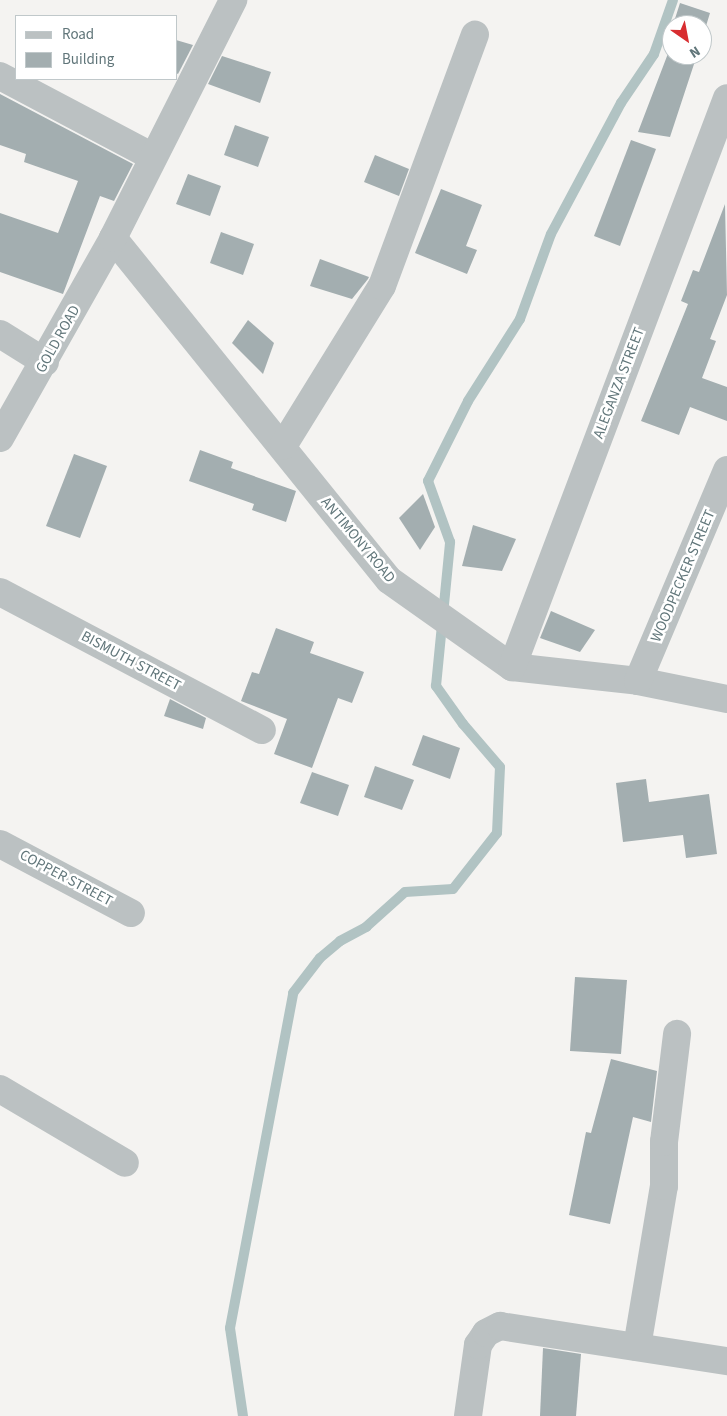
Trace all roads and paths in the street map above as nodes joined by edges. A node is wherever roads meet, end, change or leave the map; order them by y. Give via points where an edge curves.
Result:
1 (233, 0) edge
2 (475, 35) dead end
3 (0, 76) edge
4 (727, 98) edge
5 (153, 157) junction
6 (113, 238) junction
7 (0, 334) edge
8 (45, 362) junction
9 (0, 438) edge
10 (283, 446) junction
11 (727, 470) edge
12 (0, 592) edge
13 (512, 667) junction
14 (638, 681) junction
15 (727, 699) edge
16 (262, 730) dead end
17 (0, 844) edge
18 (131, 913) dead end
19 (677, 1034) dead end
20 (0, 1089) edge
21 (125, 1163) dead end
22 (636, 1347) junction
23 (727, 1361) edge
24 (468, 1416) edge

1 - 5 street
2 - 10 street via 382,286
3 - 5 street
4 - 13 street, ALEGANZA STREET
5 - 6 street, GOLD ROAD
6 - 8 street, GOLD ROAD
6 - 10 street, ANTIMONY ROAD
7 - 8 street
8 - 9 street, GOLD ROAD
10 - 13 street, ANTIMONY ROAD via 389,580
11 - 14 street, WOODPECKER STREET
12 - 16 street, BISMUTH STREET
13 - 14 street, ANTIMONY ROAD
14 - 15 street, ANTIMONY ROAD
17 - 18 street, COPPER STREET
19 - 22 street via 664,1142 664,1186
20 - 21 street
22 - 23 street
22 - 24 street via 500,1326 486,1333 478,1345

